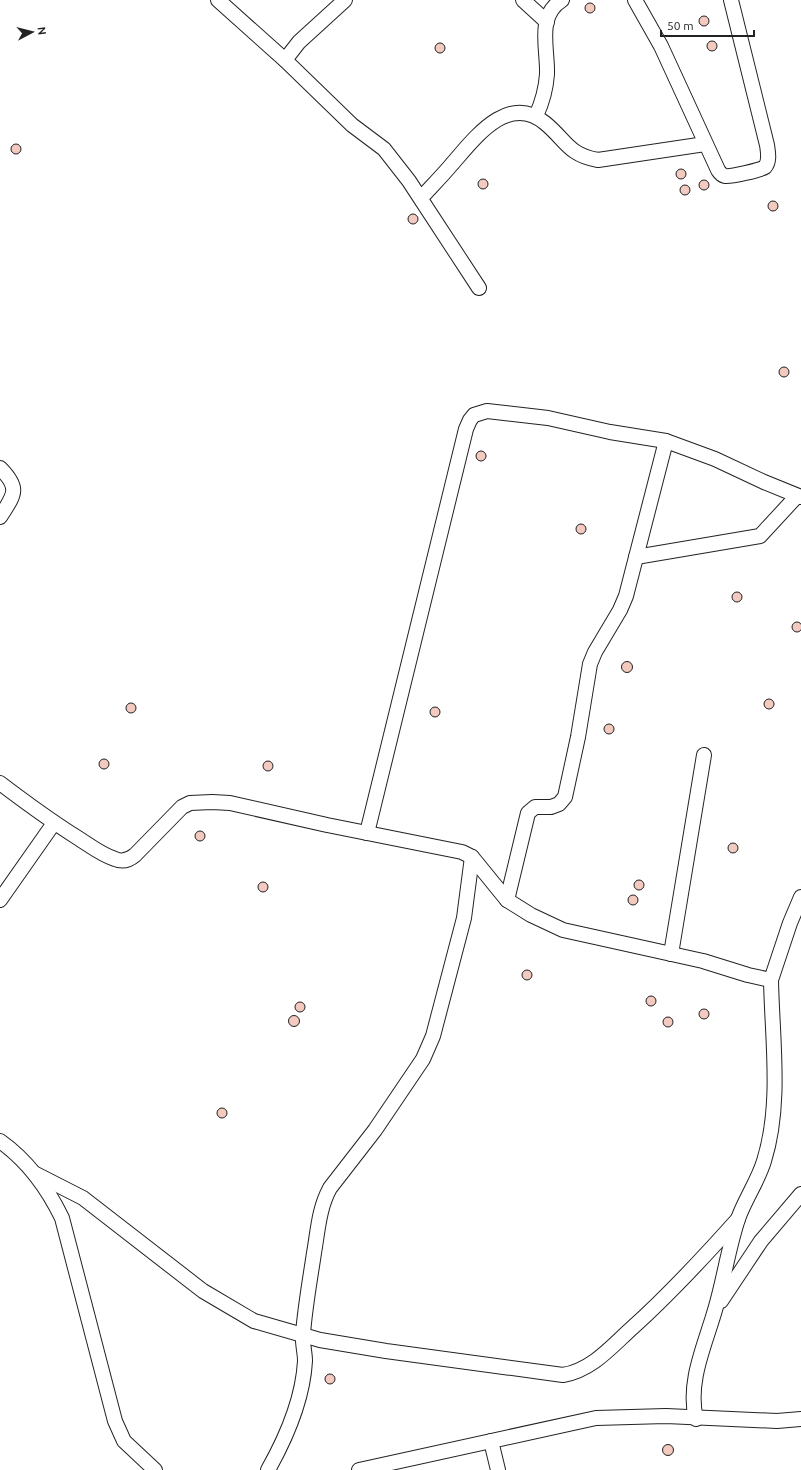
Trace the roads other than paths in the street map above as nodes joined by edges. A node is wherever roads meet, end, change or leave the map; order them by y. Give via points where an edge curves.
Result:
1 (218, 0) edge
2 (344, 0) edge
3 (523, 0) edge
4 (562, 0) edge
5 (635, 0) edge
6 (731, 0) edge
7 (547, 22) junction
8 (285, 60) junction
9 (536, 116) junction
10 (705, 144) junction
11 (421, 198) junction
12 (479, 288) dead end
13 (666, 441) junction
14 (0, 468) edge
15 (799, 496) edge
16 (0, 518) edge
17 (636, 556) junction
18 (704, 755) dead end
19 (0, 783) edge
20 (54, 823) junction
21 (367, 833) junction
22 (472, 856) junction
23 (801, 897) edge
24 (0, 899) edge
25 (507, 900) junction
26 (795, 923) edge
27 (671, 954) junction
28 (772, 980) junction
29 (0, 1140) edge
30 (36, 1174) junction
31 (801, 1194) edge
32 (738, 1219) junction
33 (715, 1310) junction
34 (303, 1336) junction
35 (696, 1419) junction
36 (801, 1419) edge
37 (491, 1441) junction
38 (151, 1469) edge
39 (268, 1470) edge
40 (360, 1470) edge
41 (498, 1470) edge

1 - 8 street
2 - 8 street via 299,42
3 - 7 street
4 - 7 street via 553,7
5 - 10 street via 660,46
6 - 10 street via 767,145 767,162 761,169 723,175
7 - 9 street via 546,80
8 - 11 street via 352,125 384,149
9 - 10 street via 572,150 598,160
9 - 11 street via 512,114 484,128
11 - 12 street
13 - 15 street via 715,459
13 - 17 street
13 - 21 street via 548,418 487,411 474,415 470,420
14 - 16 street via 11,480 14,490
15 - 17 street via 760,536
17 - 25 street via 626,596 590,664 567,792 559,804 552,807 535,807 528,813
18 - 27 street
19 - 20 street
20 - 21 street via 115,860 135,855 182,807 200,802 230,803
20 - 24 street
21 - 22 street
22 - 25 street
22 - 34 street via 464,918 433,1036 423,1059 325,1197 320,1214
23 - 26 street
25 - 27 street via 563,930
26 - 28 street
27 - 28 street
28 - 32 street via 776,1062 771,1124 764,1161
29 - 30 street
30 - 34 street via 83,1198 203,1291 238,1313 254,1321
30 - 38 street via 62,1218 115,1421 124,1441
31 - 33 street via 761,1241
32 - 33 street
32 - 34 street via 683,1281 653,1310 599,1359 572,1373 542,1373 386,1351
33 - 35 street via 697,1368 693,1408
34 - 39 street via 305,1361 299,1394 291,1420
35 - 36 street
35 - 37 street via 666,1416 596,1418
37 - 40 street
37 - 41 street

